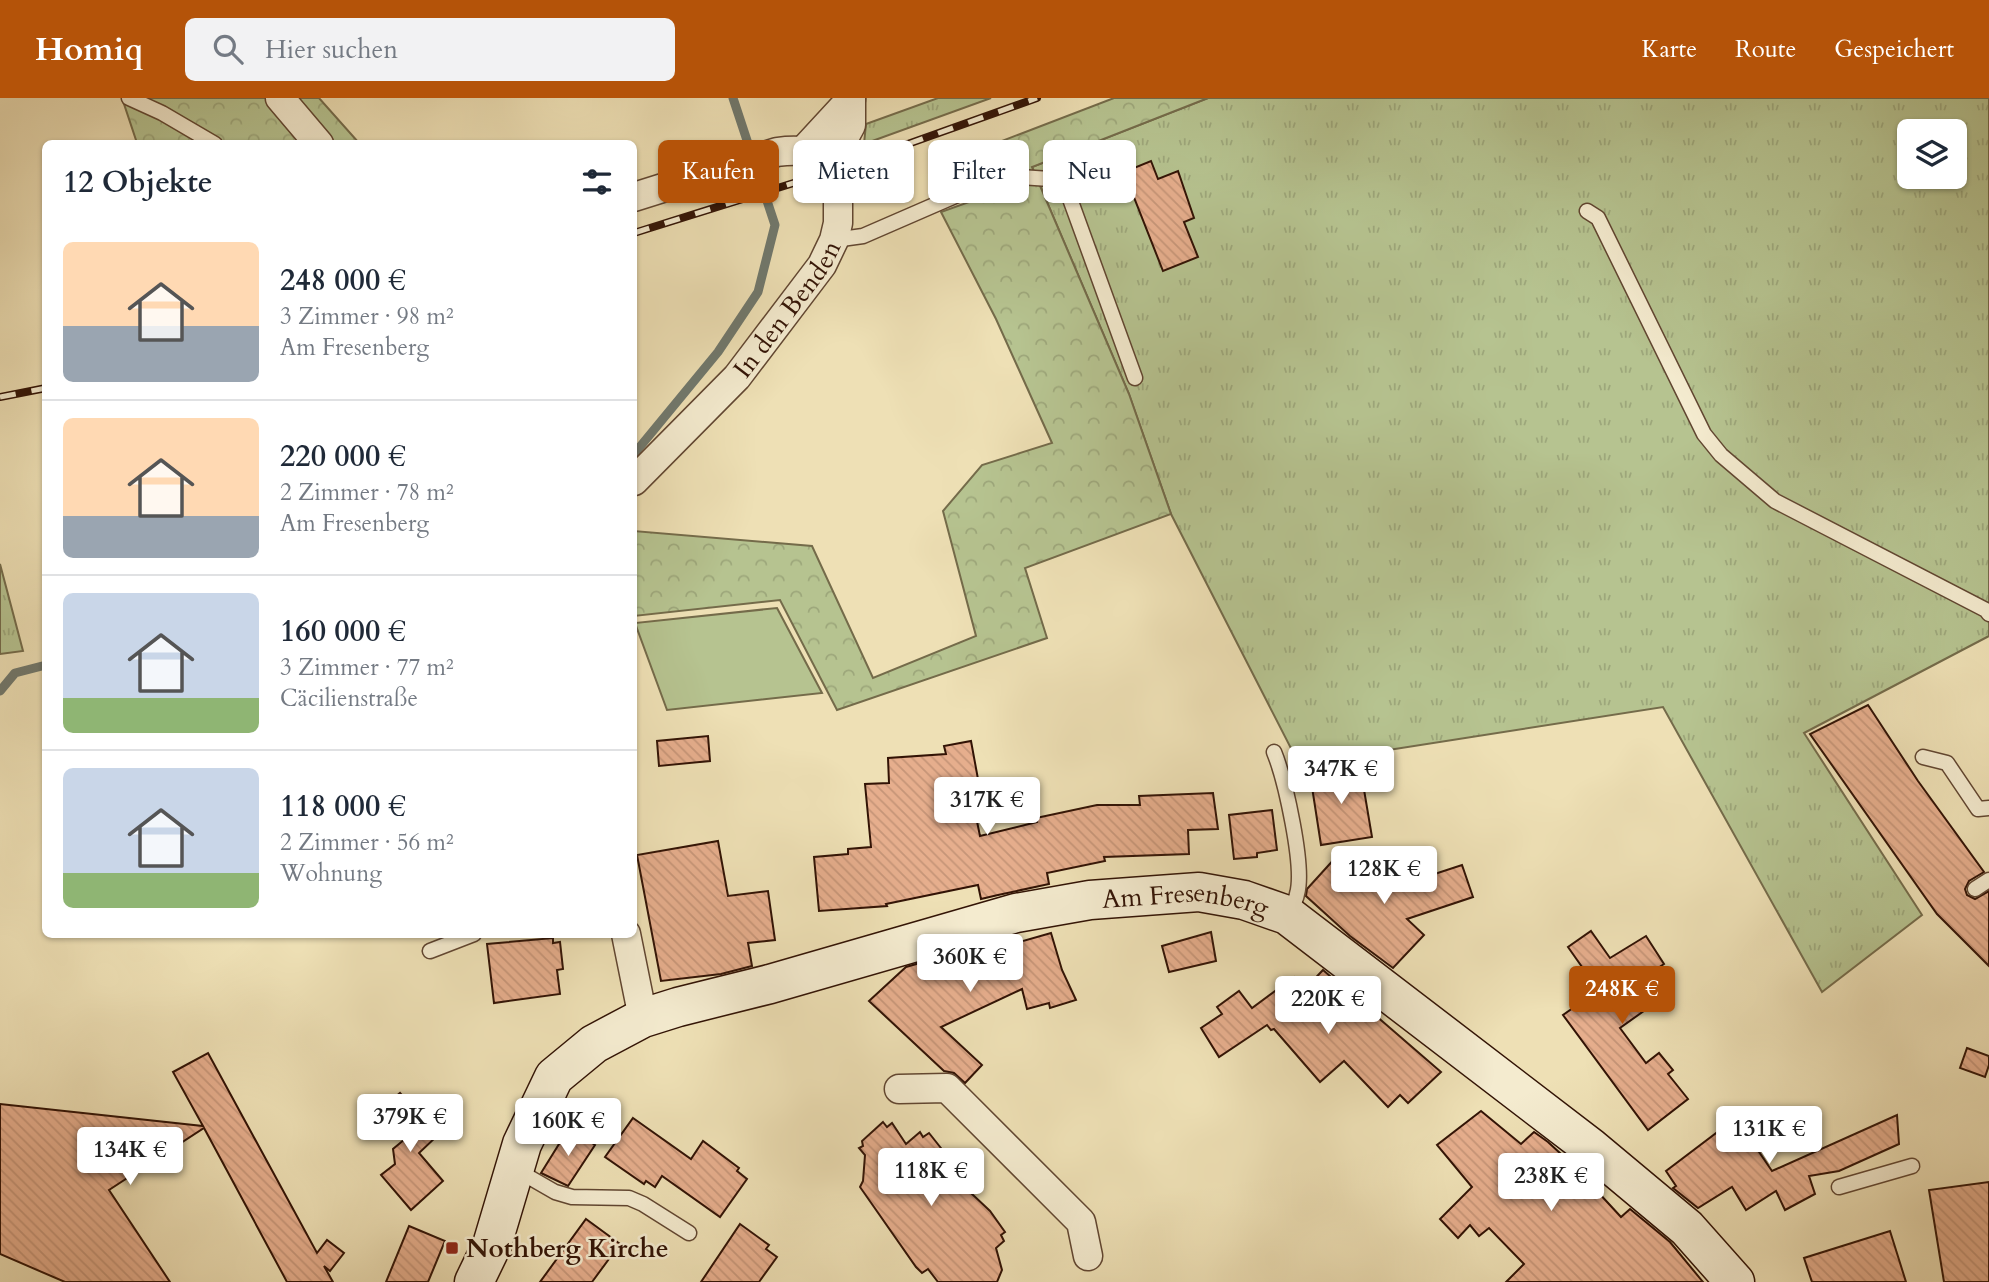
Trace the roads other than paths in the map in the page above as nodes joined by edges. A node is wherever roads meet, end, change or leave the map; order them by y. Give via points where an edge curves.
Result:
1 (129, 98) edge
2 (280, 98) edge
3 (851, 99) edge
4 (208, 140) edge
5 (316, 140) edge
6 (842, 140) edge
7 (790, 152) junction
8 (793, 152) edge
9 (637, 196) edge
10 (838, 203) edge
11 (1587, 211) dead end
12 (834, 240) junction
13 (1135, 378) dead end
14 (637, 478) edge
15 (1989, 614) edge
16 (1274, 752) dead end
17 (1923, 757) dead end
18 (1989, 808) edge
19 (1989, 880) edge
20 (1975, 889) dead end
21 (1287, 915) junction
22 (464, 938) edge
23 (627, 938) edge
24 (430, 951) dead end
25 (643, 1018) junction
26 (899, 1088) dead end
27 (1912, 1166) dead end
28 (514, 1168) junction
29 (1839, 1187) dead end
30 (689, 1233) dead end
31 (1088, 1256) dead end
32 (474, 1282) edge
33 (1735, 1282) edge

1 - 4 lane
2 - 5 street
3 - 6 street via 850,125
3 - 7 street
7 - 8 street
7 - 9 street
10 - 12 street, In den Benden
11 - 15 lane via 1598,218 1704,434 1721,455 1775,500
12 - 13 lane via 863,236 985,183 1020,177 1065,185
12 - 14 street, In den Benden via 822,265 737,377
16 - 21 lane via 1284,776 1298,871 1298,893
17 - 18 lane via 1947,763 1978,809
19 - 20 lane
21 - 25 street, Am Fresenberg via 1244,900 1199,892 1090,900 1016,913
21 - 33 street, Am Fresenberg via 1590,1147 1687,1228
22 - 24 lane
23 - 25 street
25 - 28 street, Am Fresenberg via 594,1044 554,1077
26 - 31 street via 947,1088 1080,1222
27 - 29 lane
28 - 30 lane via 572,1197 629,1198
28 - 32 street, Am Fresenberg via 492,1245

